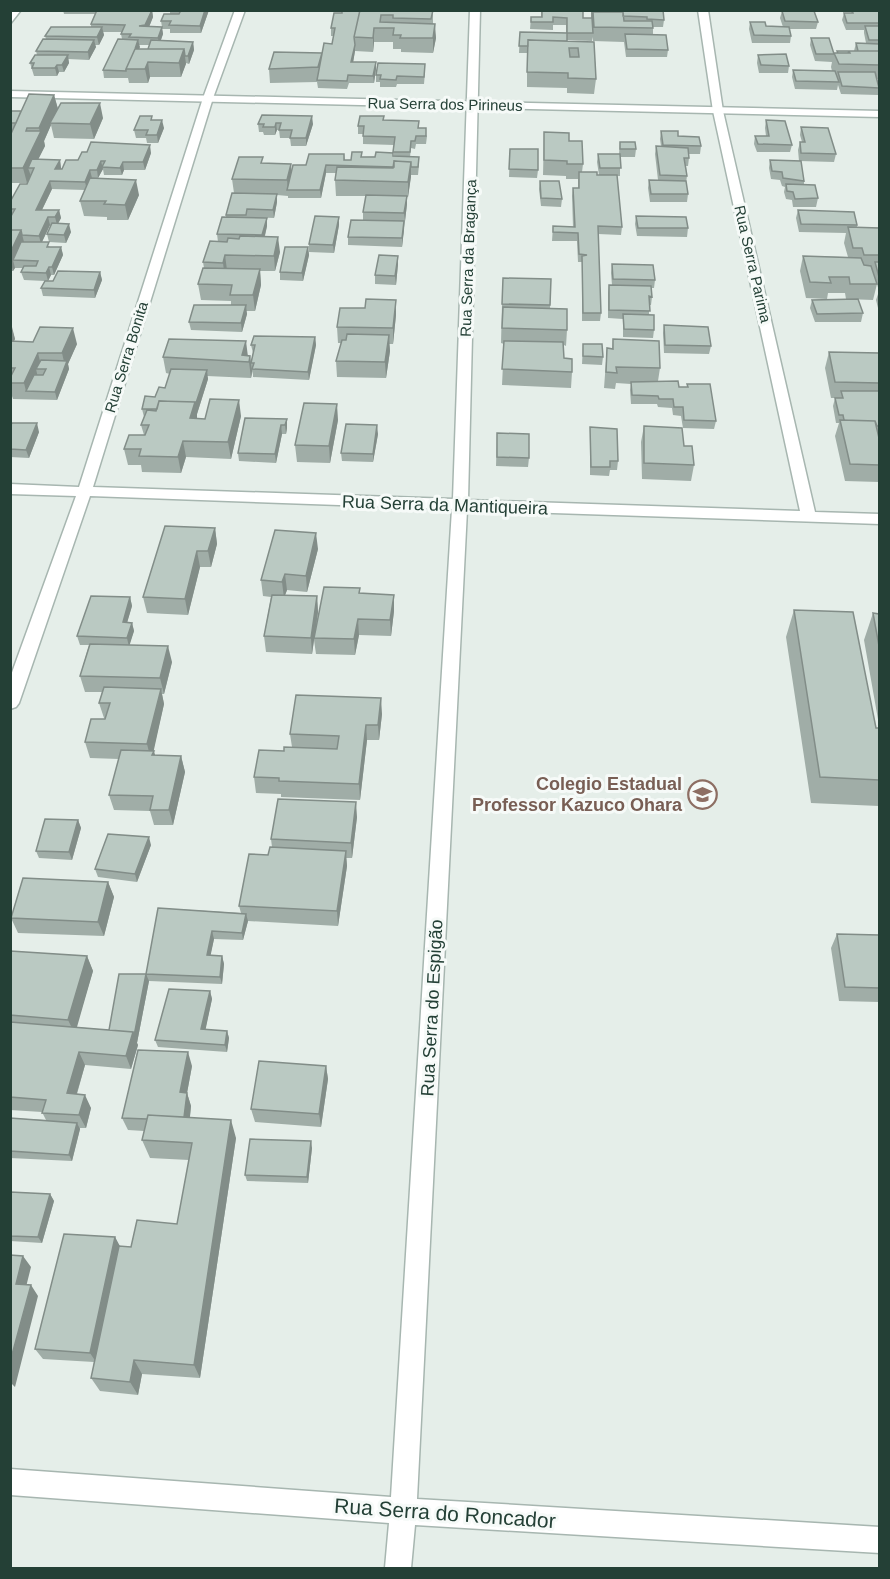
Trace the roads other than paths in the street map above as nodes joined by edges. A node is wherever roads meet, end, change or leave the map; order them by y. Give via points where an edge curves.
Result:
1 (17, 10) edge
2 (240, 10) edge
3 (475, 10) edge
4 (703, 10) edge
5 (10, 21) edge
6 (10, 93) edge
7 (208, 98) junction
8 (474, 105) junction
9 (718, 111) junction
10 (879, 114) edge
11 (10, 489) edge
12 (84, 493) junction
13 (460, 505) junction
14 (809, 517) junction
15 (879, 519) edge
16 (10, 703) edge
17 (10, 1482) edge
18 (403, 1511) junction
19 (879, 1540) edge
20 (398, 1569) edge

1 - 5 street
2 - 7 street, Rua Serra Bonita
3 - 8 street, Rua Serra da Bragança
4 - 9 street, Rua Serra Parima
6 - 7 street, Rua Serra dos Pirineus
7 - 8 street, Rua Serra dos Pirineus
7 - 12 street, Rua Serra Bonita
8 - 9 street, Rua Serra dos Pirineus
8 - 13 street, Rua Serra da Bragança
9 - 10 street, Rua Serra dos Pirineus
9 - 14 street, Rua Serra Parima
11 - 12 street, Rua Serra da Mantiqueira
12 - 13 street, Rua Serra da Mantiqueira
12 - 16 street, Rua Serra Bonita
13 - 14 street, Rua Serra da Mantiqueira
13 - 18 street, Rua Serra do Espigão
14 - 15 street, Rua Serra da Mantiqueira
17 - 18 street, Rua Serra do Roncador
18 - 19 street, Rua Serra do Roncador
18 - 20 street, Rua Serra do Espigão

